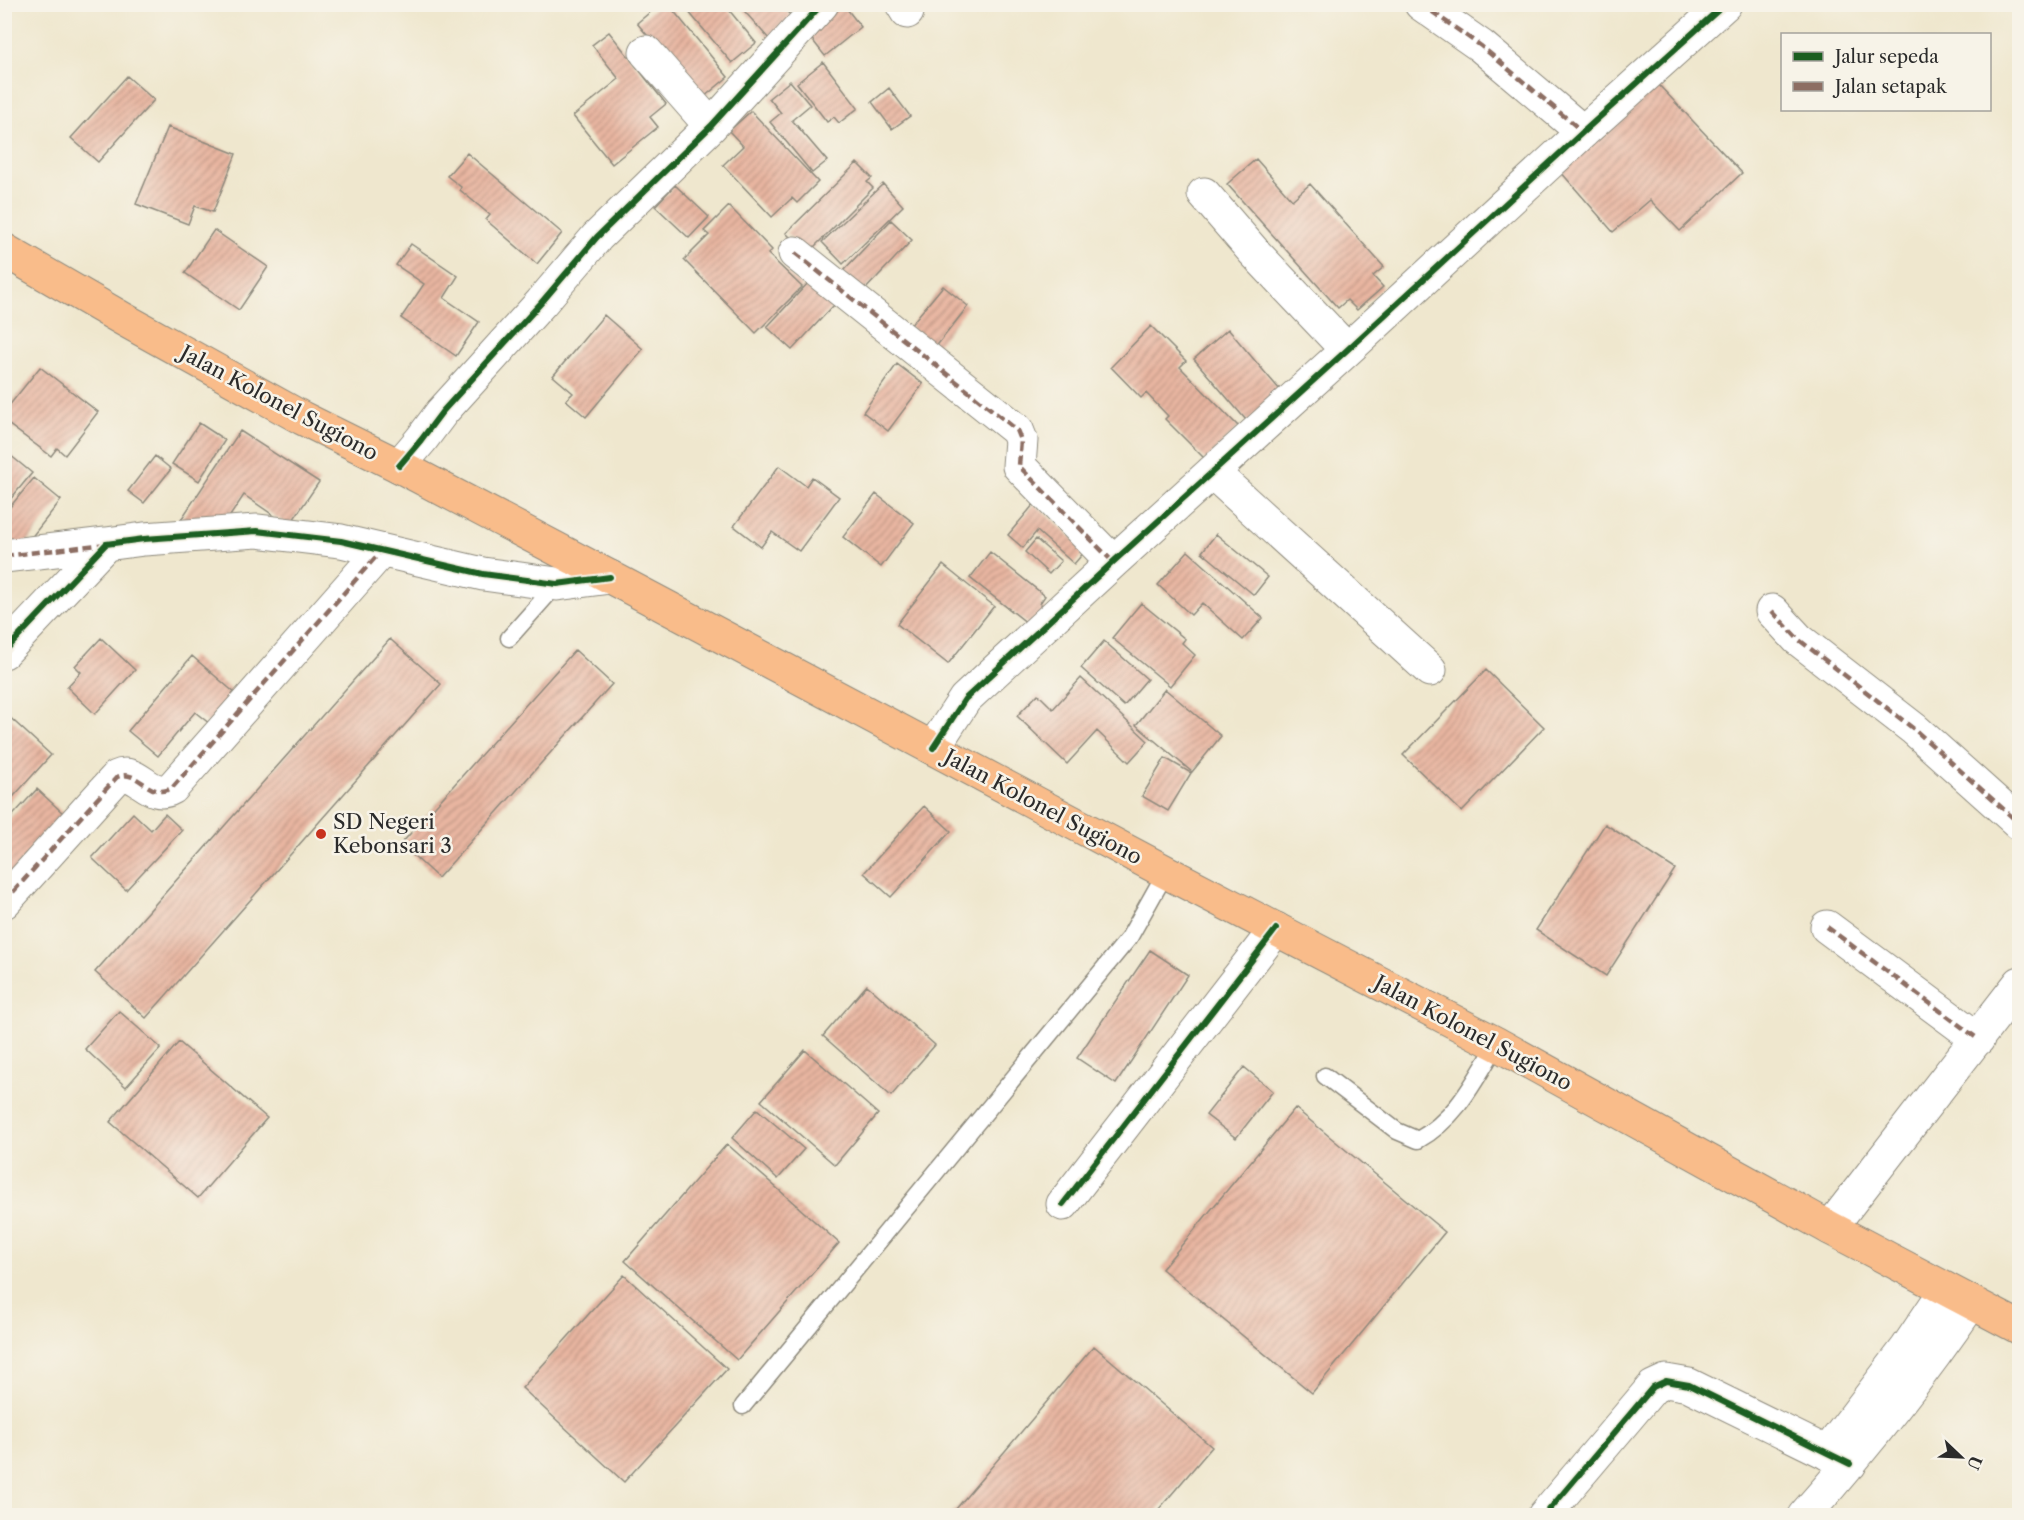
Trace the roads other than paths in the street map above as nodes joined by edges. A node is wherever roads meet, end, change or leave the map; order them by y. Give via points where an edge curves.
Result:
1 (822, 4) edge
2 (1421, 4) edge
3 (1725, 4) edge
4 (646, 52) dead end
5 (711, 126) junction
6 (1583, 132) junction
7 (1204, 194) dead end
8 (4, 250) edge
9 (795, 253) dead end
10 (1347, 350) junction
11 (399, 466) junction
12 (1212, 472) junction
13 (106, 544) junction
14 (381, 551) junction
15 (4, 556) edge
16 (1113, 562) junction
17 (610, 577) junction
18 (558, 584) junction
19 (1772, 611) dead end
20 (509, 638) dead end
21 (4, 652) edge
22 (1430, 670) dead end
23 (933, 748) junction
24 (2019, 824) edge
25 (1166, 872) junction
26 (4, 902) edge
27 (1827, 927) dead end
28 (1276, 929) junction
29 (2019, 983) edge
30 (1977, 1039) junction
31 (1497, 1044) junction
32 (1325, 1076) dead end
33 (1063, 1204) dead end
34 (1830, 1228) junction
35 (1959, 1296) junction
36 (2016, 1319) edge
37 (743, 1407) dead end
38 (1838, 1458) junction
39 (1544, 1515) edge
40 (1804, 1515) edge

1 - 5 street
2 - 6 street via 1481,46
3 - 6 street
4 - 5 street
5 - 11 street via 597,237
6 - 10 street
7 - 10 street
8 - 11 main road, Jalan Kolonel Sugiono via 282,407
9 - 16 street via 1017,430 1021,440 1019,466
10 - 12 street
11 - 17 main road, Jalan Kolonel Sugiono
12 - 16 street
12 - 22 street
13 - 14 street via 257,531 340,541
13 - 15 street
13 - 21 street
14 - 18 street via 483,574
14 - 26 street via 172,788 158,792 131,776 117,777
16 - 23 street via 965,699
17 - 18 street
17 - 23 main road, Jalan Kolonel Sugiono
18 - 20 lane
19 - 24 street via 1798,639 1914,729
23 - 25 main road, Jalan Kolonel Sugiono
25 - 28 main road, Jalan Kolonel Sugiono
25 - 37 lane via 1129,939
27 - 30 street
28 - 31 main road, Jalan Kolonel Sugiono
28 - 33 street
29 - 30 street
30 - 34 street
31 - 32 lane via 1456,1109 1418,1140 1397,1131
31 - 34 main road, Jalan Kolonel Sugiono
34 - 35 main road, Jalan Kolonel Sugiono
35 - 36 main road, Jalan Kolonel Sugiono
35 - 38 street via 1907,1348
38 - 39 street via 1689,1385 1666,1381 1653,1387
38 - 40 street

